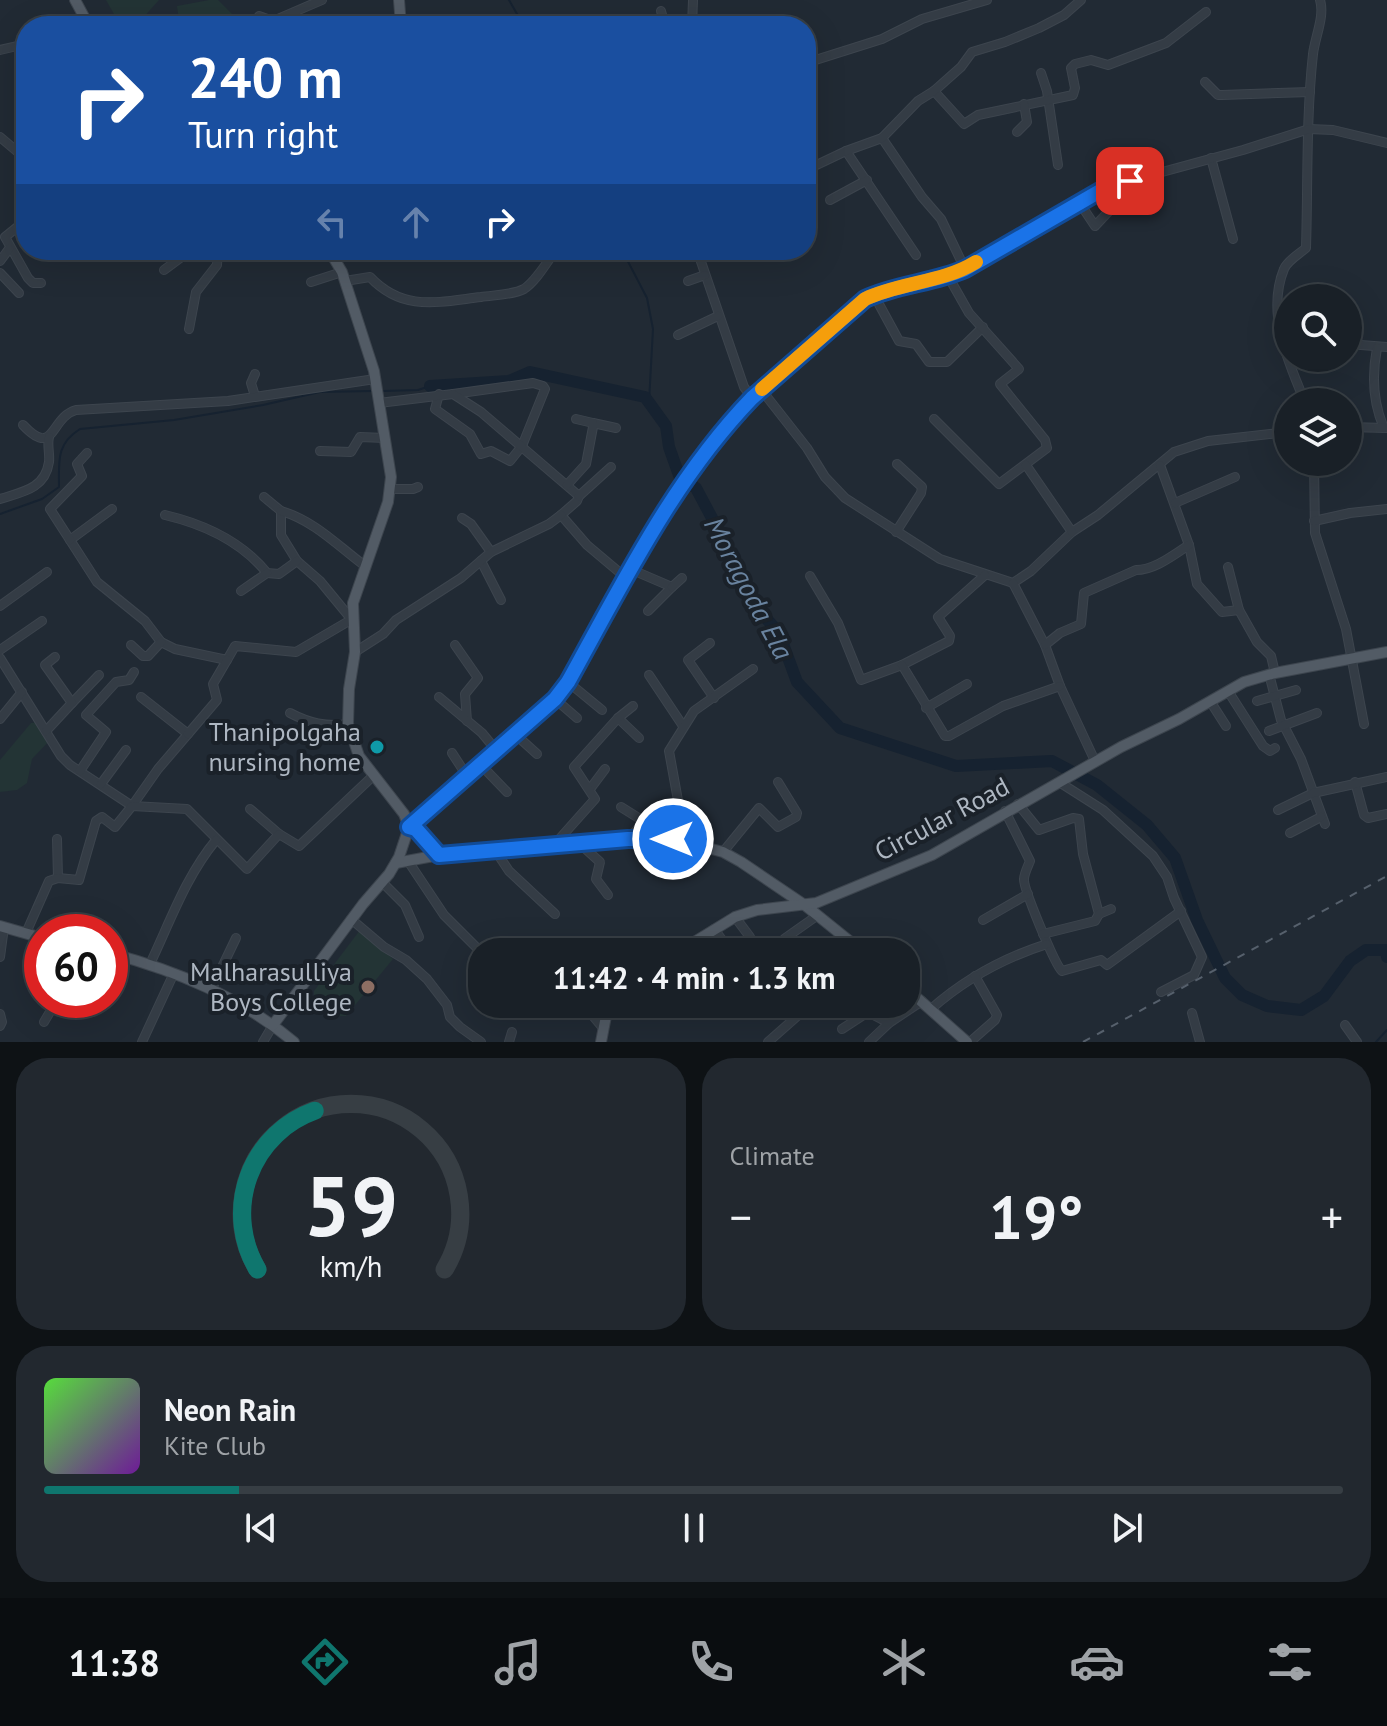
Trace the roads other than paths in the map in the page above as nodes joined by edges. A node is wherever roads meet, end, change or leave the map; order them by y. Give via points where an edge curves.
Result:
1 (322, 0) edge
2 (987, 0) edge
3 (1081, 0) edge
4 (1321, 0) edge
5 (661, 11) dead end
6 (1206, 12) dead end
7 (285, 16) edge
8 (662, 16) edge
9 (816, 60) edge
10 (1041, 73) dead end
11 (1205, 82) dead end
12 (934, 91) junction
13 (1310, 92) junction
14 (1047, 100) junction
15 (1024, 104) junction
16 (1309, 129) junction
17 (1017, 132) dead end
18 (0, 137) edge
19 (882, 138) junction
20 (1387, 143) edge
21 (16, 151) edge
22 (846, 151) junction
23 (1211, 158) junction
24 (816, 165) edge
25 (1058, 165) dead end
26 (867, 180) junction
27 (830, 200) dead end
28 (1079, 202) junction
29 (1110, 210) dead end
30 (16, 228) edge
31 (1233, 239) dead end
32 (9, 249) junction
33 (916, 255) dead end
34 (16, 260) edge
35 (16, 260) edge
36 (178, 260) edge
37 (217, 260) edge
38 (334, 260) edge
39 (549, 260) edge
40 (700, 260) edge
41 (0, 261) edge
42 (965, 269) junction
43 (164, 270) dead end
44 (0, 273) edge
45 (705, 275) junction
46 (948, 276) junction
47 (343, 277) junction
48 (688, 281) dead end
49 (311, 282) dead end
50 (41, 283) dead end
51 (1281, 284) edge
52 (19, 293) dead end
53 (874, 295) junction
54 (718, 316) junction
55 (983, 327) junction
56 (189, 329) dead end
57 (678, 335) dead end
58 (1362, 346) edge
59 (1387, 347) edge
60 (1377, 348) junction
61 (255, 374) dead end
62 (376, 381) junction
63 (764, 387) junction
64 (439, 394) junction
65 (453, 394) junction
66 (255, 396) junction
67 (752, 398) junction
68 (378, 400) junction
69 (576, 419) dead end
70 (934, 419) dead end
71 (593, 423) junction
72 (23, 425) dead end
73 (1362, 427) edge
74 (616, 428) dead end
75 (1385, 428) edge
76 (1274, 434) edge
77 (49, 437) junction
78 (385, 438) junction
79 (522, 446) junction
80 (320, 451) dead end
81 (87, 453) dead end
82 (897, 464) dead end
83 (1026, 465) junction
84 (1160, 465) junction
85 (611, 467) dead end
86 (1314, 476) edge
87 (1235, 477) dead end
88 (567, 485) junction
89 (418, 487) dead end
90 (390, 489) junction
91 (579, 496) junction
92 (264, 497) dead end
93 (0, 499) edge
94 (1175, 503) junction
95 (112, 509) dead end
96 (1387, 509) edge
97 (281, 511) junction
98 (165, 515) dead end
99 (561, 515) junction
100 (462, 518) dead end
101 (1314, 521) junction
102 (896, 532) junction
103 (1072, 532) junction
104 (70, 540) junction
105 (1189, 545) junction
106 (491, 552) junction
107 (297, 561) junction
108 (481, 561) junction
109 (365, 566) junction
110 (1228, 567) dead end
111 (47, 572) dead end
112 (267, 573) junction
113 (628, 573) junction
114 (985, 575) junction
115 (810, 576) dead end
116 (682, 578) dead end
117 (1013, 583) junction
118 (672, 587) junction
119 (241, 591) dead end
120 (501, 600) dead end
121 (0, 606) edge
122 (1239, 610) junction
123 (648, 611) dead end
124 (354, 618) junction
125 (42, 621) dead end
126 (161, 642) junction
127 (710, 643) dead end
128 (131, 645) dead end
129 (455, 645) dead end
130 (1045, 645) junction
131 (0, 650) edge
132 (355, 652) junction
133 (1387, 652) edge
134 (55, 657) dead end
135 (1352, 657) junction
136 (0, 658) edge
137 (227, 660) junction
138 (902, 665) junction
139 (753, 669) dead end
140 (134, 672) dead end
141 (1272, 673) junction
142 (99, 675) dead end
143 (649, 675) dead end
144 (568, 682) junction
145 (967, 684) dead end
146 (1060, 686) junction
147 (1296, 690) dead end
148 (1228, 691) junction
149 (22, 692) junction
150 (1274, 696) junction
151 (141, 697) dead end
152 (439, 697) dead end
153 (714, 698) junction
154 (555, 699) junction
155 (1210, 701) junction
156 (1257, 701) dead end
157 (72, 703) junction
158 (633, 706) dead end
159 (926, 708) junction
160 (602, 710) dead end
161 (290, 713) dead end
162 (1317, 713) dead end
163 (577, 718) dead end
164 (618, 718) junction
165 (0, 719) edge
166 (467, 721) junction
167 (348, 724) junction
168 (1364, 724) dead end
169 (683, 726) junction
170 (1226, 726) dead end
171 (1283, 726) junction
172 (46, 731) junction
173 (1269, 731) dead end
174 (188, 734) junction
175 (516, 735) junction
176 (639, 738) dead end
177 (1275, 748) dead end
178 (126, 750) dead end
179 (496, 750) junction
180 (452, 753) dead end
181 (537, 754) dead end
182 (1095, 761) junction
183 (480, 764) junction
184 (605, 769) dead end
185 (80, 771) junction
186 (373, 776) junction
187 (467, 776) junction
188 (1387, 777) edge
189 (778, 782) dead end
190 (1355, 782) junction
191 (1057, 783) junction
192 (101, 784) junction
193 (590, 789) junction
194 (507, 792) dead end
195 (1313, 793) junction
196 (1018, 804) junction
197 (132, 806) junction
198 (621, 807) dead end
199 (250, 809) dead end
200 (657, 809) dead end
201 (1278, 810) dead end
202 (1005, 811) junction
203 (1387, 814) edge
204 (645, 822) junction
205 (409, 827) junction
206 (1290, 833) dead end
207 (279, 834) junction
208 (57, 839) dead end
209 (628, 839) junction
210 (673, 839) junction
211 (216, 840) junction
212 (579, 843) junction
213 (554, 845) junction
214 (495, 850) junction
215 (723, 852) junction
216 (439, 855) junction
217 (402, 862) junction
218 (58, 878) junction
219 (382, 882) junction
220 (1028, 894) junction
221 (608, 895) dead end
222 (806, 906) junction
223 (1111, 909) dead end
224 (1181, 911) junction
225 (34, 914) edge
226 (555, 914) dead end
227 (1099, 914) junction
228 (818, 915) junction
229 (735, 917) junction
230 (351, 919) junction
231 (983, 920) dead end
232 (2, 926) edge
233 (714, 929) junction
234 (24, 932) edge
235 (1043, 934) junction
236 (419, 937) dead end
237 (750, 937) dead end
238 (236, 938) dead end
239 (700, 938) edge
240 (721, 938) edge
241 (785, 938) edge
242 (846, 938) edge
243 (468, 939) edge
244 (1047, 944) junction
245 (0, 957) edge
246 (128, 958) edge
247 (150, 964) junction
248 (174, 973) junction
249 (975, 976) junction
250 (212, 988) junction
251 (1161, 992) dead end
252 (920, 1000) edge
253 (926, 1005) junction
254 (1192, 1013) dead end
255 (0, 1014) edge
256 (46, 1018) edge
257 (595, 1018) edge
258 (606, 1018) edge
259 (795, 1018) edge
260 (44, 1022) dead end
261 (889, 1023) junction
262 (273, 1025) junction
263 (1345, 1025) dead end
264 (0, 1026) edge
265 (603, 1028) junction
266 (842, 1029) dead end
267 (512, 1032) dead end
268 (142, 1042) edge
269 (263, 1042) edge
270 (294, 1042) edge
271 (481, 1042) edge
272 (509, 1042) edge
273 (601, 1042) edge
274 (768, 1042) edge
275 (869, 1042) edge
276 (969, 1042) edge
277 (1200, 1042) edge
278 (1357, 1042) edge

1 - 7 street
2 - 9 street
3 - 12 street via 1039,28 972,52
4 - 13 street
5 - 8 street
6 - 14 street via 1166,43 1108,65 1091,60 1075,64 1073,95
10 - 14 street
11 - 13 street via 1218,95
12 - 15 street via 964,124 978,115
12 - 19 street
13 - 16 street
14 - 15 street
14 - 25 street
15 - 17 street via 1027,122
16 - 20 street
16 - 23 street
16 - 51 street via 1306,248 1284,269
18 - 21 street
19 - 22 street
19 - 42 street via 941,219
22 - 24 street
22 - 26 street
23 - 28 street via 1107,187
23 - 31 street
26 - 27 street
26 - 33 street
28 - 29 street via 1095,226
28 - 42 street
30 - 32 street via 5,237
32 - 34 street
32 - 41 street
35 - 50 street via 33,283
36 - 43 street
37 - 56 street via 196,292
38 - 47 main road
39 - 47 street via 521,291 425,303 385,292 370,277
40 - 45 street
42 - 46 street
44 - 52 street
45 - 48 street
45 - 54 street
46 - 53 street
46 - 55 street
47 - 49 street
47 - 62 main road
53 - 55 street via 899,341 916,344 929,362 947,362
53 - 63 street
54 - 57 street
54 - 67 street
55 - 83 street via 1019,369 1000,384 1045,440 1047,448
58 - 60 street
59 - 60 street
60 - 75 street via 1376,401
61 - 66 street
62 - 66 street
62 - 68 main road
63 - 67 street
63 - 102 street via 825,477 845,498
64 - 65 street
64 - 68 street
64 - 79 street via 435,409 470,434 481,454 491,451 510,461
65 - 79 street
65 - 79 street via 543,386
66 - 77 street via 76,410 68,412
67 - 113 street via 674,495
68 - 78 main road
69 - 71 street
70 - 83 street via 999,484
71 - 74 street
71 - 88 street via 586,464
72 - 77 street via 34,436
73 - 75 street
76 - 84 street via 1208,441 1174,452
77 - 93 street via 43,478 34,489
78 - 80 street via 360,437 351,452
78 - 90 main road
79 - 88 street
81 - 104 street via 77,460 82,476 50,509
82 - 102 street via 922,487
83 - 103 street
84 - 94 street
84 - 103 street
85 - 91 street
86 - 101 street
87 - 94 street
88 - 91 street
89 - 90 street
90 - 109 main road
91 - 99 street
92 - 97 street
94 - 105 street
95 - 104 street
96 - 101 street
97 - 107 street via 281,535
97 - 109 street via 317,527
98 - 112 street via 206,527
99 - 106 street
99 - 113 street via 587,545
100 - 106 street
101 - 135 street
102 - 114 street via 940,559
103 - 117 street
104 - 126 street via 97,582 145,621
105 - 122 street via 1201,590 1222,612
105 - 130 street via 1084,593 1081,624
106 - 108 street
107 - 112 street via 279,574
107 - 124 street
108 - 120 street
108 - 132 street
109 - 124 main road via 353,603
110 - 122 street
111 - 121 street
112 - 119 street
113 - 118 street
113 - 144 street
114 - 117 street
114 - 138 street via 938,617 949,641
115 - 138 street via 838,623 858,678
116 - 118 street
117 - 130 street
118 - 123 street
122 - 141 street via 1271,656
124 - 132 main road
124 - 137 street via 296,652 235,646
125 - 131 street
126 - 128 street via 148,656
126 - 137 street
127 - 153 street via 688,660
129 - 166 street via 478,678 465,694
130 - 146 street
132 - 167 main road
133 - 135 main road, Circular Road
134 - 157 street via 45,665
135 - 141 main road, Circular Road
135 - 168 street
136 - 149 street
137 - 174 street via 213,684 217,700
138 - 159 street
139 - 153 street
140 - 185 street via 129,680 116,682 86,715 106,732
141 - 148 main road, Circular Road
141 - 150 street
142 - 157 street
143 - 169 street
144 - 154 street
144 - 160 street
145 - 159 street
146 - 159 street via 1003,706 949,736 941,733
146 - 182 street
147 - 150 street
148 - 155 main road, Circular Road
148 - 177 street via 1263,746
149 - 165 street
149 - 172 street
150 - 156 street
150 - 171 street
151 - 174 street
152 - 166 street
153 - 169 street via 698,707
154 - 163 street
154 - 175 street
155 - 170 street
155 - 182 main road, Circular Road
157 - 172 street
158 - 164 street
161 - 167 street via 330,726
162 - 171 street
164 - 176 street
164 - 193 street via 574,767
166 - 179 street
167 - 186 main road via 353,745
169 - 210 street via 669,751 679,806
171 - 173 street
171 - 195 street
172 - 185 street via 61,756
174 - 197 street
175 - 179 street
175 - 181 street
178 - 192 street
179 - 183 street
180 - 187 street
182 - 191 main road, Circular Road
183 - 187 street
183 - 194 street
184 - 193 street
185 - 192 street
186 - 205 main road
186 - 207 street via 299,846
187 - 205 street
188 - 190 street
189 - 215 street via 796,817 778,827 759,808
190 - 195 street
190 - 203 street via 1364,815
191 - 196 main road, Circular Road
191 - 224 street via 1082,795 1142,845 1167,877
192 - 197 street
193 - 213 street via 595,799
195 - 201 street
195 - 206 street via 1322,820
196 - 202 main road, Circular Road
196 - 227 street via 1039,830 1080,820
197 - 211 street via 187,809
197 - 218 street via 115,827 102,817 96,821 79,880
198 - 204 street
199 - 207 street
200 - 204 street
202 - 220 street via 1030,861 1024,879
202 - 222 main road, Circular Road via 932,855
204 - 209 street
205 - 216 main road
205 - 217 main road
207 - 211 street via 247,869
208 - 218 street
209 - 210 main road
209 - 212 main road
210 - 215 main road
211 - 247 street via 200,859
212 - 213 main road
212 - 221 street via 600,862 596,879
213 - 214 main road
214 - 216 main road
214 - 226 street via 509,871
215 - 222 main road
216 - 217 main road
217 - 219 main road
217 - 243 street
218 - 225 street via 49,881
219 - 230 main road
219 - 236 street via 405,905
220 - 231 street
220 - 235 street
222 - 228 main road
222 - 229 main road, Circular Road
223 - 227 street
224 - 244 street via 1107,965 1093,961 1062,971
224 - 251 street via 1202,957 1194,975
227 - 235 street via 1095,921
228 - 241 street
228 - 242 main road
229 - 233 main road, Circular Road
229 - 237 street
230 - 262 main road
230 - 271 street via 430,982 450,1017
232 - 234 main road
232 - 245 street
233 - 239 main road, Circular Road
233 - 240 street
235 - 244 street
238 - 250 street
244 - 249 street
246 - 247 main road
247 - 248 main road
248 - 250 main road
248 - 268 street
249 - 253 street
249 - 276 street via 997,1015
250 - 262 main road
252 - 253 main road
253 - 261 street
253 - 276 main road
254 - 277 street
255 - 264 street
256 - 260 street
257 - 265 street
258 - 265 main road
259 - 274 street
261 - 266 street via 868,1012
261 - 275 street
262 - 269 street
262 - 270 main road
263 - 278 street
265 - 273 main road
267 - 272 street

